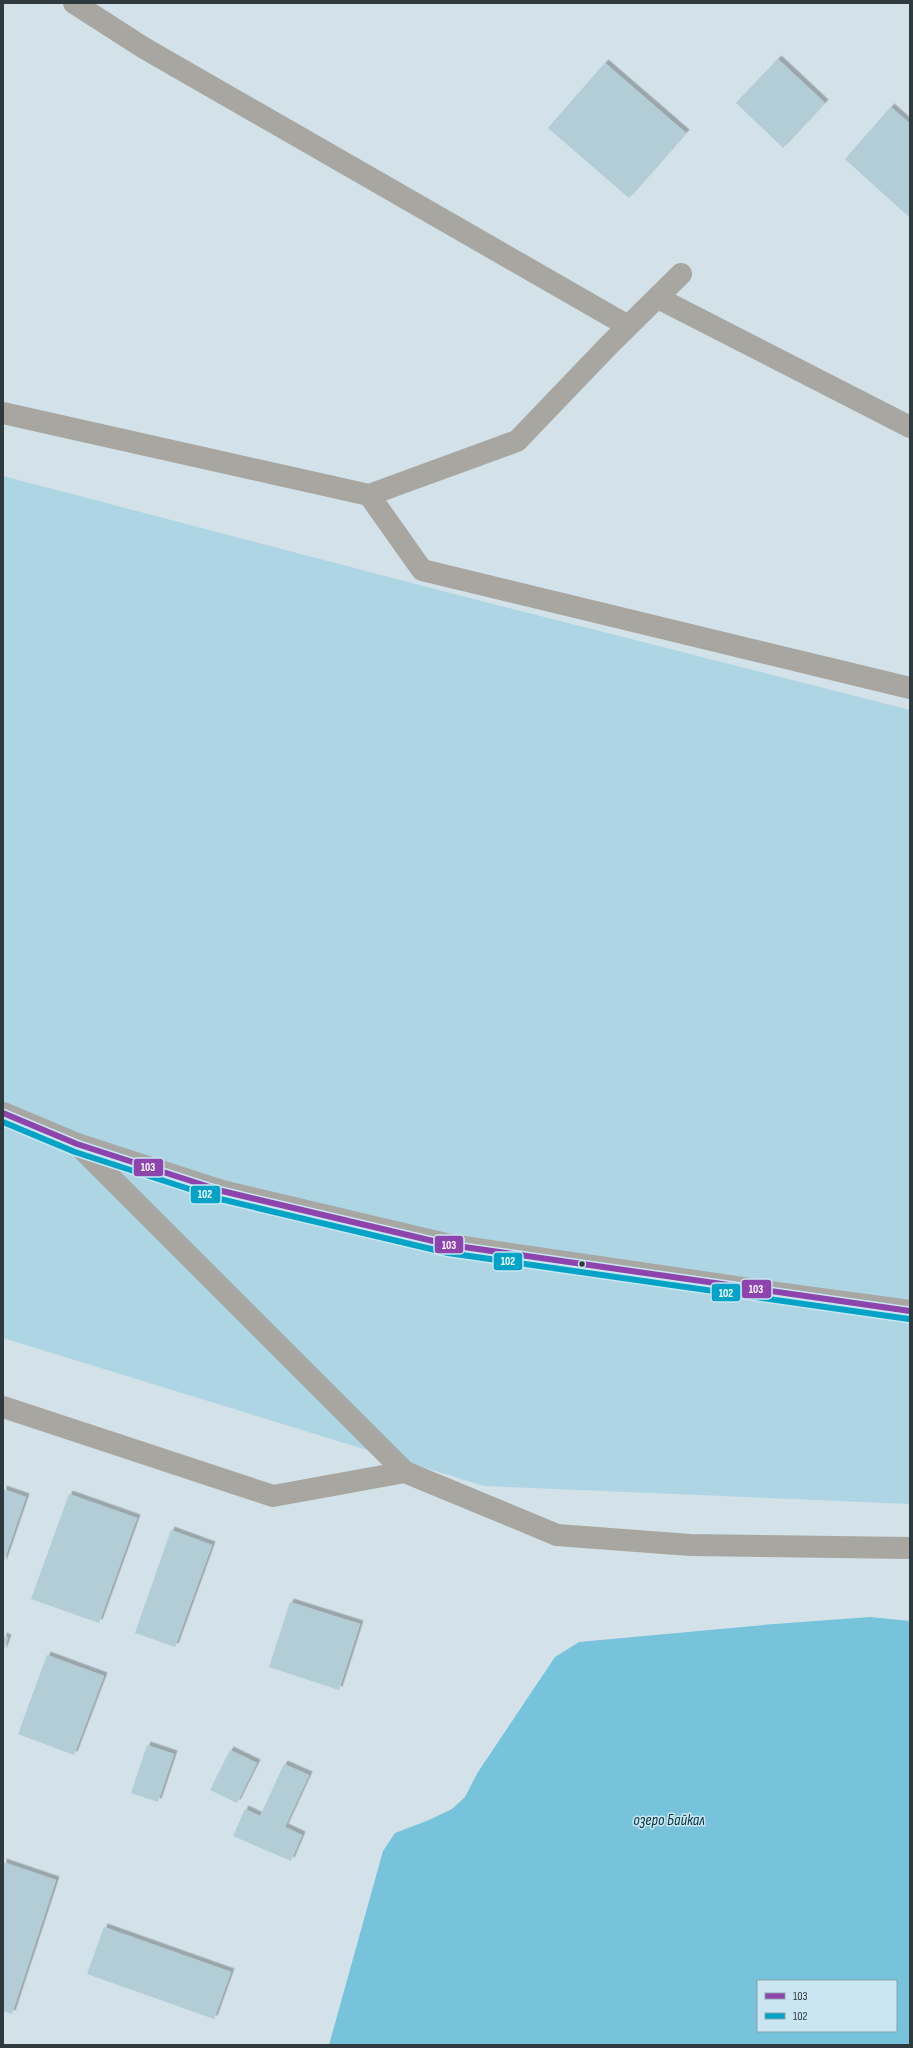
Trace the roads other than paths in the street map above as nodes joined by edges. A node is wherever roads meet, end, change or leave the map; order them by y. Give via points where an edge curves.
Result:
1 (74, 3) edge
2 (681, 274) dead end
3 (658, 298) junction
4 (628, 326) junction
5 (3, 413) edge
6 (910, 427) edge
7 (369, 495) junction
8 (910, 688) edge
9 (3, 1113) edge
10 (77, 1144) junction
11 (910, 1311) edge
12 (3, 1407) edge
13 (405, 1472) junction
14 (910, 1548) edge

1 - 4 street via 144,48
2 - 3 street
3 - 4 street
3 - 6 street
4 - 7 street via 517,441
5 - 7 street
7 - 8 street via 422,570
9 - 10 main road
10 - 11 main road via 222,1191 450,1245
10 - 13 street
12 - 13 street via 273,1496
13 - 14 street via 556,1535 690,1545

